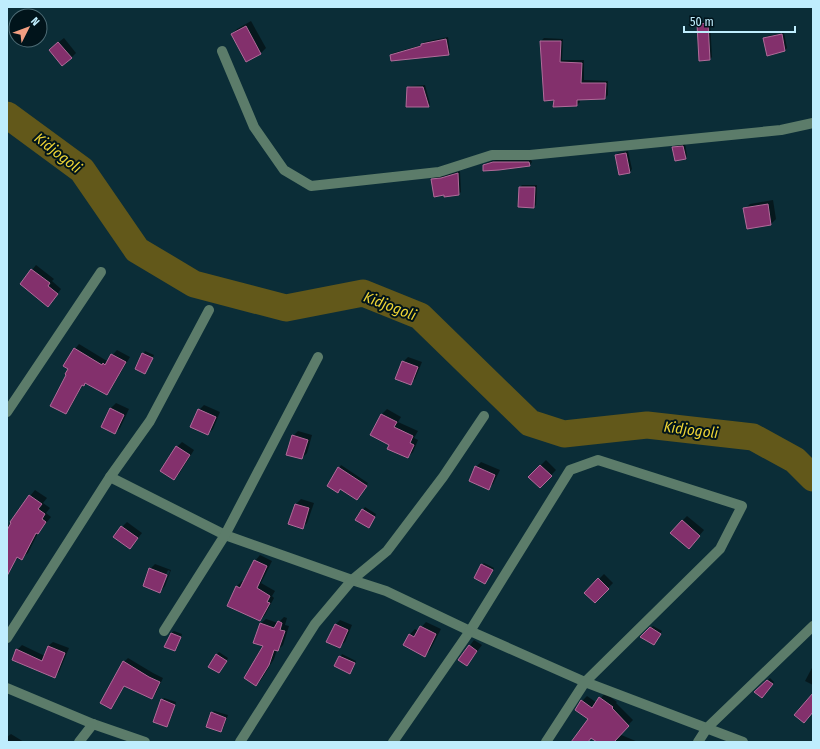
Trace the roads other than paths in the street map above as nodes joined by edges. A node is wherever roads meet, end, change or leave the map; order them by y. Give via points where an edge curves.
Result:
1 (222, 51) dead end
2 (813, 123) edge
3 (102, 272) dead end
4 (209, 310) dead end
5 (318, 356) dead end
6 (7, 412) edge
7 (484, 416) dead end
8 (110, 477) junction
9 (225, 535) junction
10 (352, 580) junction
11 (813, 626) edge
12 (164, 631) dead end
13 (470, 631) junction
14 (7, 638) edge
15 (586, 682) junction
16 (7, 688) edge
17 (93, 724) junction
18 (707, 728) junction
19 (79, 742) edge
20 (145, 742) edge
21 (240, 742) edge
22 (393, 742) edge
23 (546, 742) edge
24 (698, 742) edge
25 (743, 742) edge

1 - 2 street via 254,127 284,170 311,186 439,172 492,155 530,155 781,130
3 - 6 street
4 - 8 street via 150,421
5 - 9 street
7 - 10 street via 443,477 387,551
8 - 9 street
8 - 14 street
9 - 10 street
9 - 12 street
10 - 13 street via 386,590
10 - 21 street via 315,624
11 - 18 street
13 - 15 street
13 - 15 street via 570,470 598,460 742,506 720,550
13 - 22 street
15 - 18 street
15 - 23 street
16 - 17 street
17 - 19 street
17 - 20 street
18 - 24 street
18 - 25 street

